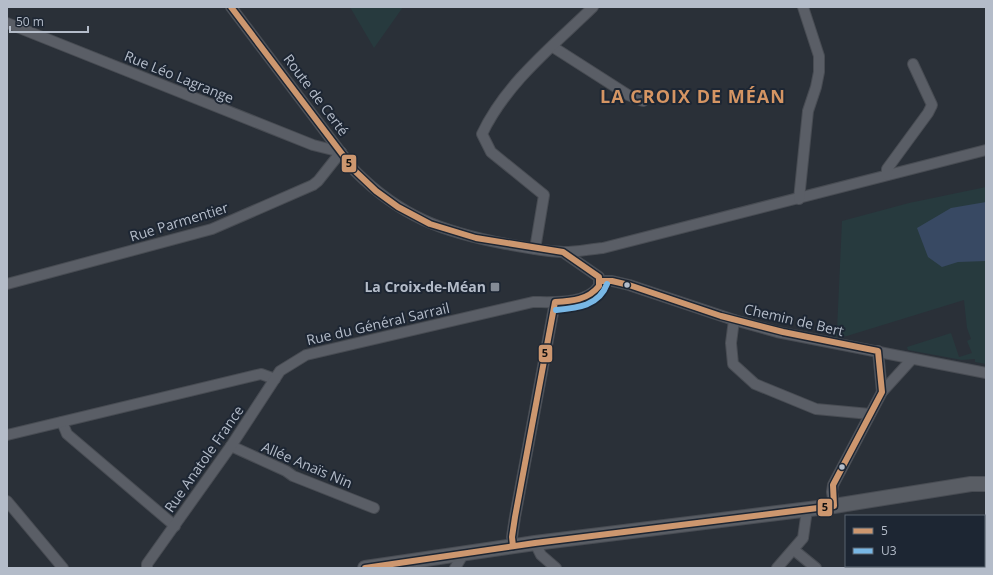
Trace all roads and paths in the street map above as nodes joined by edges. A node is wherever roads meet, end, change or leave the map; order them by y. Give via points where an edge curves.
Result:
1 (231, 7) edge
2 (593, 7) edge
3 (803, 7) edge
4 (7, 23) edge
5 (553, 47) junction
6 (913, 64) dead end
7 (643, 101) dead end
8 (986, 150) edge
9 (341, 152) junction
10 (887, 175) junction
11 (799, 196) junction
12 (535, 249) junction
13 (563, 252) junction
14 (600, 281) junction
15 (7, 284) edge
16 (555, 302) junction
17 (734, 320) junction
18 (878, 352) junction
19 (912, 359) junction
20 (986, 373) edge
21 (275, 379) junction
22 (882, 392) junction
23 (870, 414) junction
24 (62, 422) junction
25 (7, 434) edge
26 (231, 446) junction
27 (986, 484) edge
28 (7, 501) edge
29 (834, 506) junction
30 (374, 508) dead end
31 (807, 510) junction
32 (175, 526) junction
33 (535, 542) junction
34 (513, 546) junction
35 (794, 550) junction
36 (464, 553) junction
37 (156, 554) junction
38 (63, 568) edge
39 (147, 568) edge
40 (155, 568) edge
41 (365, 568) edge
42 (455, 568) edge
43 (556, 568) edge
44 (777, 568) edge
45 (816, 568) edge

1 - 9 street, Route de Certé
2 - 5 street
3 - 11 street via 819,56 816,87 808,111
4 - 9 street, Rue Léo Lagrange via 313,146
5 - 7 street via 628,95
5 - 12 street via 513,86 491,115 482,134 491,152 544,195
6 - 10 street via 932,105 887,169
8 - 10 street, Route de Certé
9 - 12 street, Route de Certé via 376,191 398,207 430,224 461,234
9 - 15 street, Rue Parmentier via 313,185 226,224
10 - 11 street, Route de Certé
11 - 13 street, Route de Certé via 604,248
12 - 13 street, Route de Certé
13 - 14 street via 595,274
14 - 16 street, Rue du Général Sarrail via 596,291 589,296
14 - 17 street, Chemin de Bert via 629,285
16 - 21 street, Rue du Général Sarrail via 533,302 306,355 280,371
16 - 34 street via 515,517
17 - 18 street, Chemin de Bert via 777,332
17 - 23 street via 731,343 733,364 755,384 816,409
18 - 19 street, Chemin de Bert
18 - 22 street
19 - 20 street, Chemin de Bert
19 - 22 street
21 - 24 street via 261,374
21 - 26 street, Rue Anatole France
22 - 23 street
23 - 29 street via 833,484
24 - 25 street
24 - 32 street via 67,434
26 - 30 street, Allée Anaïs Nin via 293,476
26 - 32 street, Rue Anatole France
27 - 29 main road via 971,484
28 - 38 street
29 - 31 main road
31 - 33 main road
31 - 35 street via 802,538
32 - 37 street, Rue Anatole France
33 - 34 main road
33 - 43 street via 541,554
34 - 36 main road
35 - 44 street
35 - 45 street
36 - 41 main road
36 - 42 street
37 - 39 street, Rue Anatole France
37 - 40 street

